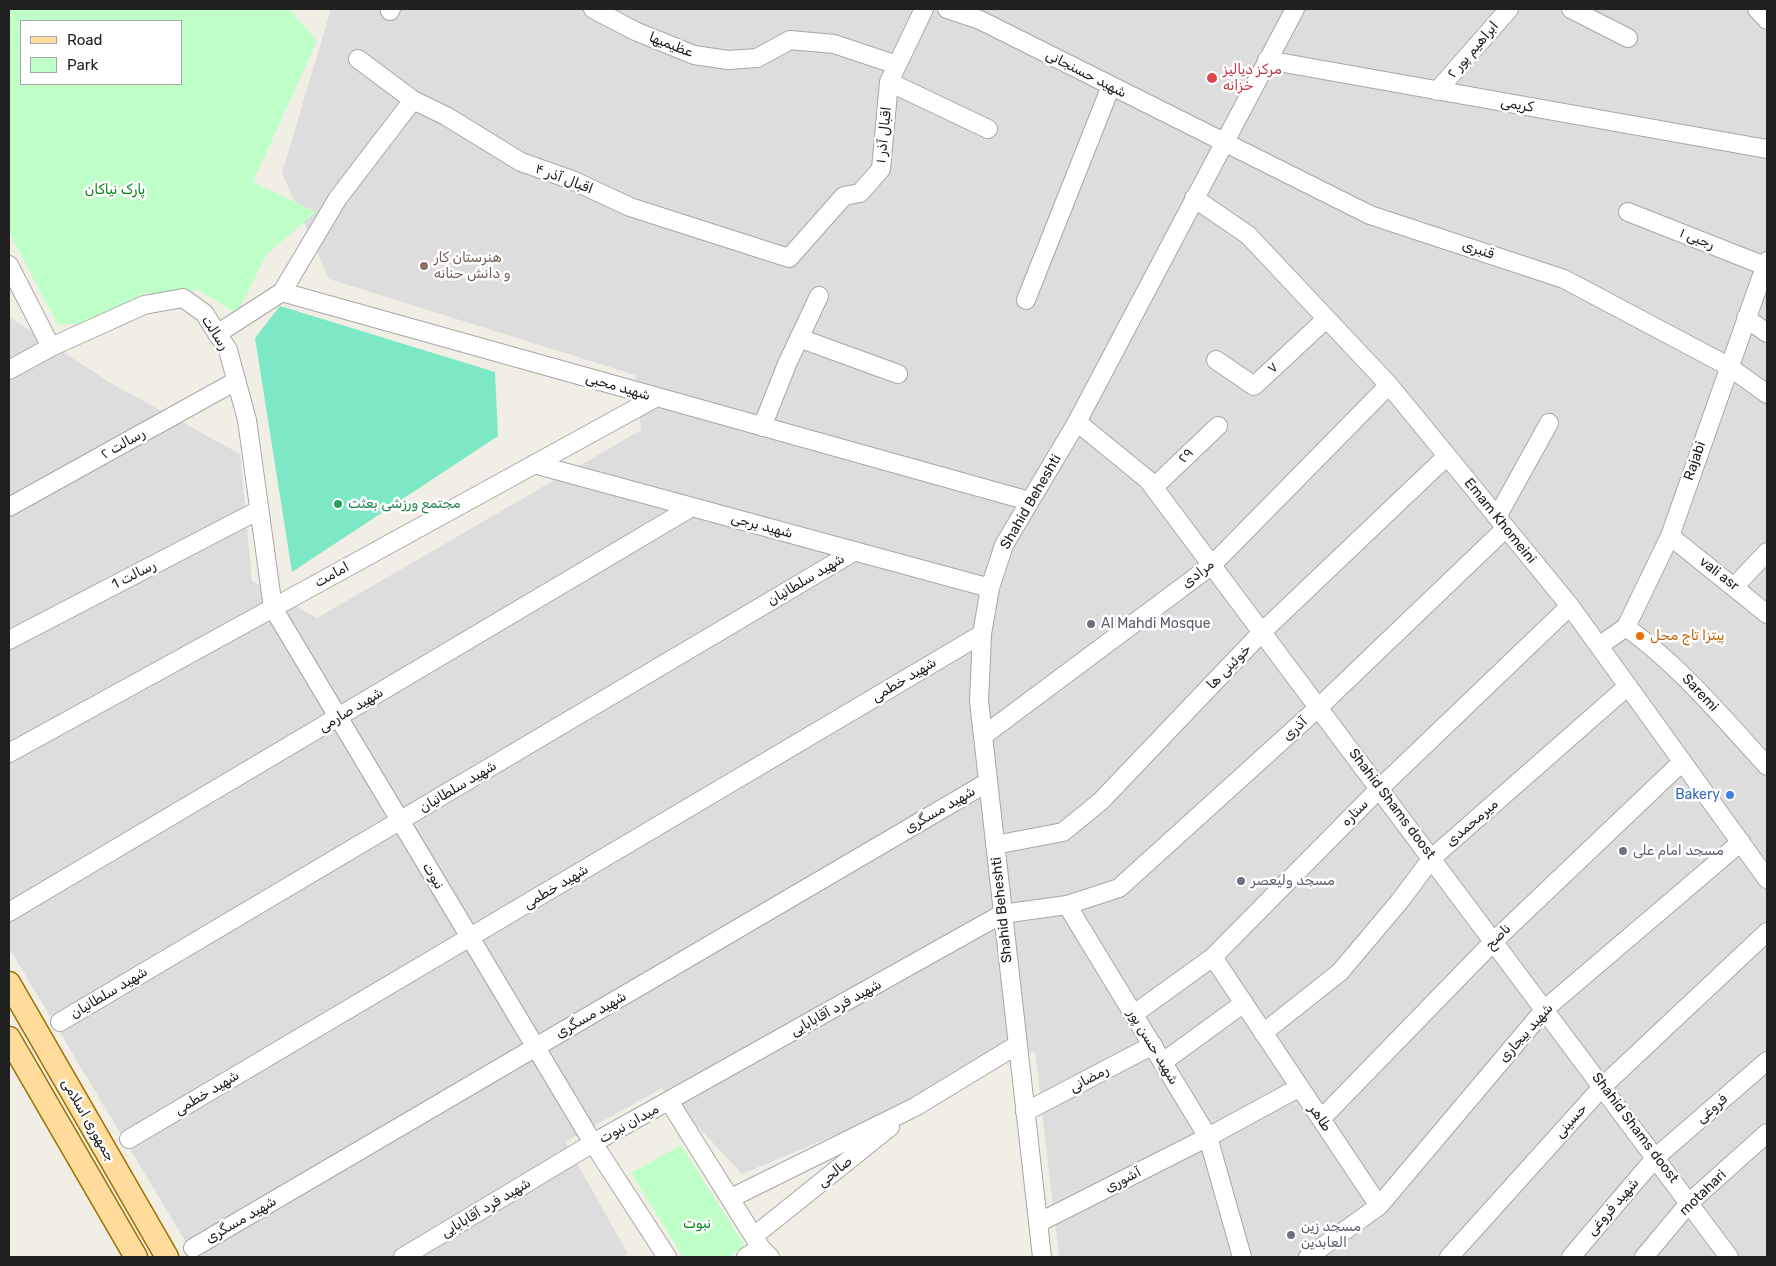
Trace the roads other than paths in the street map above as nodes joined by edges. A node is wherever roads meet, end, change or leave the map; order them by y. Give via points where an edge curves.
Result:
1 (593, 9) edge
2 (924, 9) edge
3 (947, 9) edge
4 (1295, 9) edge
5 (1509, 9) edge
6 (1571, 9) edge
7 (1757, 9) edge
8 (983, 14) edge
9 (1767, 20) edge
10 (1628, 38) dead end
11 (358, 59) dead end
12 (1267, 60) junction
13 (897, 65) junction
14 (889, 82) junction
15 (1111, 86) junction
16 (1437, 91) junction
17 (413, 100) junction
18 (988, 128) dead end
19 (1224, 143) junction
20 (1767, 149) edge
21 (1194, 198) junction
22 (1628, 212) dead end
23 (789, 258) joint
24 (1766, 263) edge
25 (9, 265) edge
26 (282, 292) junction
27 (820, 296) dead end
28 (1026, 300) dead end
29 (1746, 318) junction
30 (1326, 319) junction
31 (1767, 333) edge
32 (218, 334) junction
33 (799, 338) junction
34 (51, 347) junction
35 (1216, 360) dead end
36 (1728, 366) junction
37 (9, 370) edge
38 (898, 374) dead end
39 (236, 381) junction
40 (1389, 385) junction
41 (1767, 394) edge
42 (655, 398) junction
43 (1077, 422) junction
44 (1548, 423) dead end
45 (1218, 426) dead end
46 (762, 427) junction
47 (1447, 456) junction
48 (534, 464) junction
49 (1154, 487) junction
50 (1029, 501) junction
51 (9, 507) edge
52 (692, 507) junction
53 (259, 510) junction
54 (1501, 522) junction
55 (1670, 536) junction
56 (855, 551) junction
57 (1767, 552) edge
58 (1212, 565) junction
59 (1735, 586) junction
60 (990, 588) junction
61 (1570, 606) junction
62 (273, 608) junction
63 (1767, 614) edge
64 (1626, 627) junction
65 (1262, 632) junction
66 (982, 634) junction
67 (9, 640) edge
68 (1599, 646) junction
69 (1628, 686) junction
70 (1319, 707) junction
71 (338, 717) junction
72 (983, 736) junction
73 (9, 753) edge
74 (1682, 762) junction
75 (1767, 766) edge
76 (988, 782) junction
77 (1380, 788) junction
78 (400, 821) junction
79 (1741, 842) junction
80 (995, 845) junction
81 (1432, 858) junction
82 (1767, 879) edge
83 (1067, 906) junction
84 (9, 912) edge
85 (1002, 914) junction
86 (1767, 932) edge
87 (470, 937) junction
88 (1494, 941) junction
89 (1213, 957) junction
90 (9, 983) edge
91 (1244, 1003) junction
92 (1545, 1009) junction
93 (1134, 1014) junction
94 (60, 1022) dead end
95 (1263, 1033) junction
96 (9, 1038) edge
97 (1017, 1045) junction
98 (1153, 1045) junction
99 (536, 1047) junction
100 (1767, 1061) edge
101 (1163, 1062) junction
102 (1603, 1086) junction
103 (1300, 1087) junction
104 (669, 1101) junction
105 (915, 1107) junction
106 (1025, 1112) junction
107 (1321, 1119) junction
108 (1767, 1133) edge
109 (1208, 1137) junction
110 (129, 1139) dead end
111 (593, 1144) junction
112 (1656, 1157) junction
113 (731, 1198) junction
114 (1690, 1202) junction
115 (1379, 1206) junction
116 (1038, 1224) junction
117 (193, 1248) dead end
118 (758, 1250) edge
119 (136, 1257) edge
120 (167, 1257) edge
121 (404, 1257) edge
122 (665, 1257) edge
123 (1042, 1257) edge
124 (1242, 1257) edge
125 (1308, 1257) edge
126 (1449, 1257) edge
127 (1571, 1257) edge
128 (1644, 1257) edge
129 (1729, 1257) edge

1 - 13 street, عظیمیها via 635,31 694,55 728,60 757,58 790,40 834,44
2 - 13 street, اقبال آذر ۱
3 - 8 street, شهید حسنجانی
4 - 12 street, Shahid Beheshti
5 - 16 street, ابراهیم پور ۲
6 - 10 street
7 - 9 street
8 - 15 street, شهید حسنجانی
11 - 17 street, اقبال آذر ۴
12 - 16 street, کریمی
12 - 19 street, Shahid Beheshti
13 - 14 street, اقبال آذر ۱
14 - 18 street
14 - 23 street, اقبال آذر ۱ via 881,169 860,193 844,196
15 - 19 street, شهید حسنجانی
15 - 28 street
16 - 20 street, کریمی
17 - 23 street, اقبال آذر ۴ via 446,116 521,162 572,180 630,207
17 - 26 street via 338,198
19 - 21 street, Shahid Beheshti
19 - 36 street, قنبری via 1370,215 1564,279
21 - 30 street, Emam Khomeini via 1248,235
21 - 43 street, Shahid Beheshti
22 - 24 street, رجبی ۱
24 - 29 street, Rajabi
25 - 34 street
26 - 32 street
26 - 42 street, شهید محبی
27 - 33 street
29 - 31 street
29 - 36 street, Rajabi
30 - 35 street, ۷ via 1254,386
30 - 40 street, Emam Khomeini
32 - 34 street, رسالت via 204,313 183,298 144,305
32 - 39 street, رسالت via 228,350
33 - 38 street
33 - 46 street
34 - 37 street, رسالت
36 - 41 street, قنبری
36 - 55 street, Rajabi
39 - 51 street, رسالت ۲
39 - 53 street, رسالت via 246,420
40 - 47 street, Emam Khomeini
40 - 58 street, مرادی
42 - 46 street, شهید محبی
42 - 48 street, امامت
43 - 49 street, Shahid Shams doost
43 - 50 street, Shahid Beheshti
44 - 54 street, آذری
45 - 49 street, ۲۹
46 - 50 street, شهید محبی
47 - 54 street, Emam Khomeini
47 - 65 street, خوئینی ها
48 - 52 street, شهید برجی
48 - 62 street, امامت
49 - 58 street, Shahid Shams doost
50 - 60 street, Shahid Beheshti via 1004,545
52 - 56 street, شهید برجی
52 - 71 street, شهید صارمی
53 - 62 street, رسالت
53 - 67 street, رسالت 1
54 - 61 street, Emam Khomeini
54 - 70 street, آذری
55 - 59 street, vali asr
55 - 64 street, Rajabi
56 - 60 street, شهید برجی
56 - 78 street, شهید سلطانیان
57 - 59 street
58 - 65 street, Shahid Shams doost
58 - 72 street, مرادی
59 - 63 street, vali asr
60 - 66 street, Shahid Beheshti
61 - 68 street, Emam Khomeini
61 - 77 street, ستاره
62 - 71 street, نبوت
62 - 73 street, امامت
64 - 68 street, Rajabi
64 - 75 street, Saremi via 1684,675
65 - 70 street, Shahid Shams doost
65 - 80 street, خوئینی ها via 1101,801 1063,832
66 - 72 street, Shahid Beheshti via 979,701
66 - 87 street, شهید خطمی
68 - 69 street, Emam Khomeini
69 - 74 street, Emam Khomeini
69 - 81 street, میرمحمدی
70 - 77 street, Shahid Shams doost
70 - 83 street, آذری via 1119,888
71 - 78 street, نبوت
71 - 84 street, شهید صارمی
72 - 76 street, Shahid Beheshti
74 - 79 street, Emam Khomeini
74 - 88 street, ناصح
76 - 80 street, Shahid Beheshti
76 - 99 street, شهید مسگری
77 - 81 street, Shahid Shams doost
77 - 89 street, ستاره
78 - 87 street, نبوت
78 - 94 street, شهید سلطانیان
79 - 82 street, Emam Khomeini
79 - 92 street, شهید بیجاری
80 - 85 street, Shahid Beheshti
81 - 88 street, Shahid Shams doost
81 - 95 street, میرمحمدی via 1340,972
83 - 85 street
83 - 93 street, شهید حسن پور
85 - 97 street, Shahid Beheshti
85 - 104 street, شهید فرد آقابابایی
86 - 102 street, حسینی
87 - 99 street, نبوت
87 - 110 street, شهید خطمی
88 - 92 street, Shahid Shams doost
88 - 107 street, ناصح
89 - 91 street, طاهر
89 - 93 street, ستاره
90 - 120 main road, جمهوری اسلامی
91 - 95 street, طاهر
91 - 101 street
92 - 102 street, Shahid Shams doost
92 - 115 street, شهید بیجاری
93 - 98 street, شهید حسن پور
95 - 103 street, طاهر
96 - 119 main road, جمهوری اسلامی
97 - 105 street, صالحی
97 - 106 street, Shahid Beheshti
98 - 101 street, شهید حسن پور
98 - 106 street, رمضانی
99 - 111 street, نبوت
99 - 117 street, شهید مسگری
100 - 112 street, فروغی
101 - 109 street, شهید حسن پور
102 - 112 street, Shahid Shams doost
102 - 126 street, حسینی
103 - 107 street, طاهر
103 - 109 street, آشوری
104 - 111 street, میدان نبوت
104 - 113 street, میدان نبوت
105 - 113 street, صالحی
105 - 118 street, صالحی
106 - 116 street, Shahid Beheshti
107 - 115 street, طاهر
108 - 114 street, motahari
109 - 116 street, آشوری
109 - 124 street, شهید حسن پور
111 - 121 street, شهید فرد آقابابایی
111 - 122 street, میدان نبوت
112 - 114 street, Shahid Shams doost
112 - 127 street, شهید فروغی
113 - 118 street, میدان نبوت
114 - 128 street, motahari
114 - 129 street, Shahid Shams doost
115 - 125 street
116 - 123 street, Shahid Beheshti

